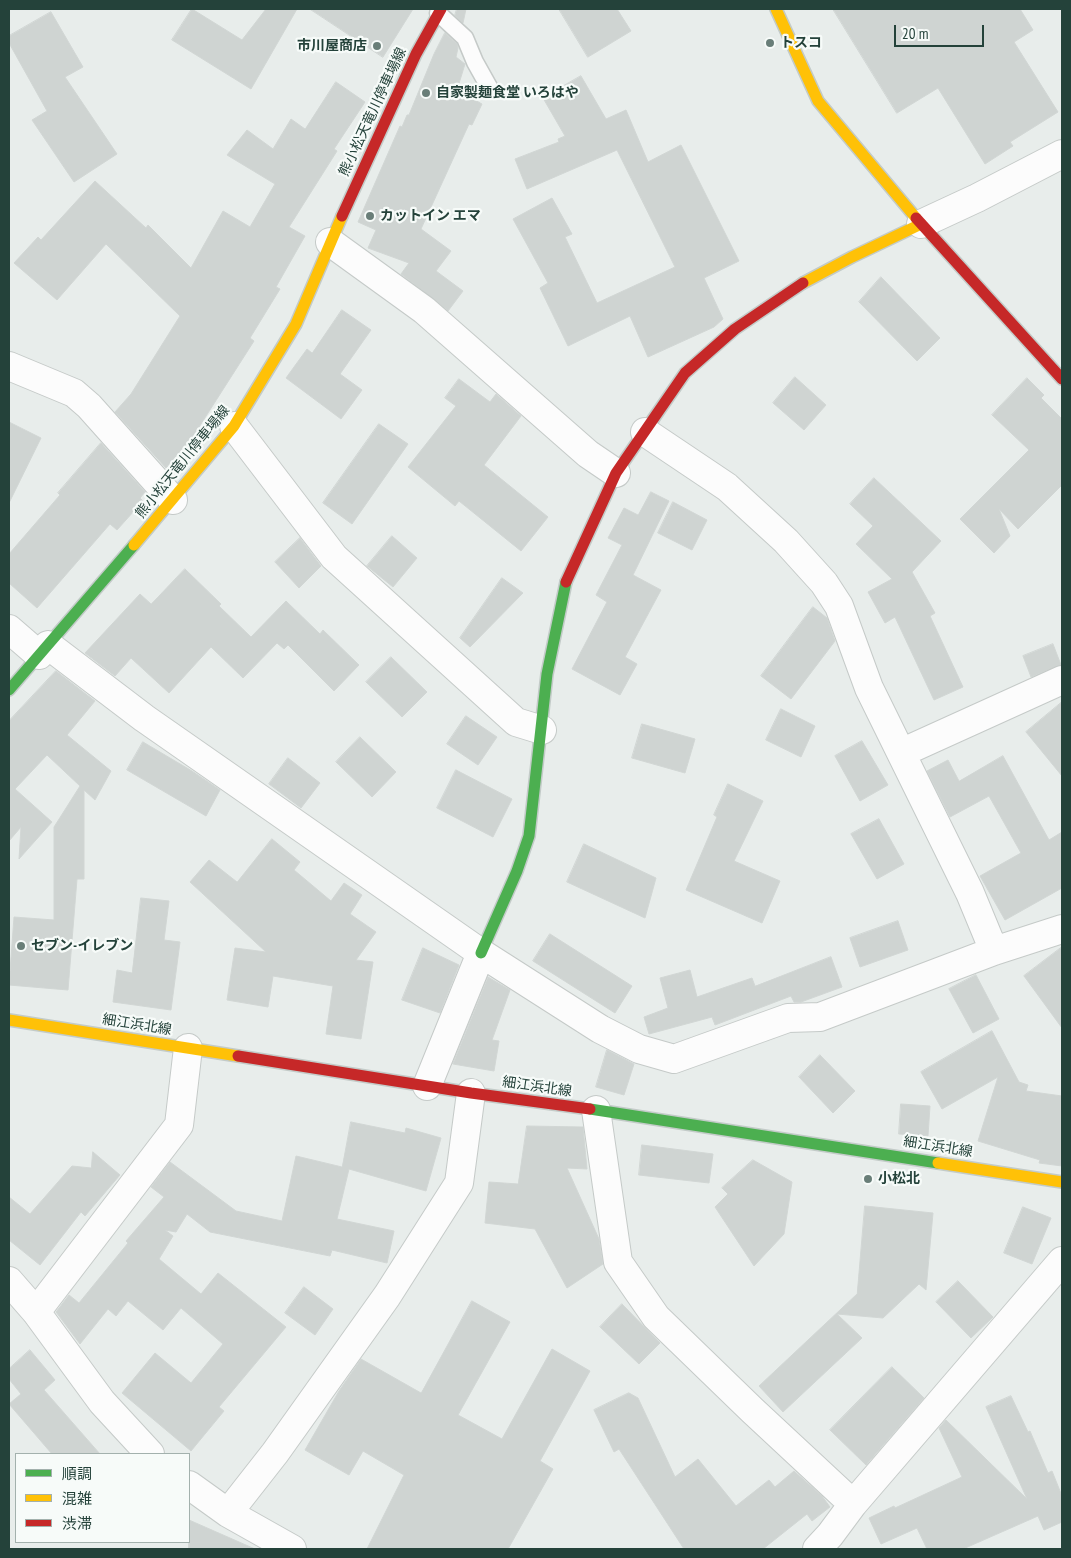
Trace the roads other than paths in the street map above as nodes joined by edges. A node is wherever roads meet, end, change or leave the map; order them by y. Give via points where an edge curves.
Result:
1 (776, 9) edge
2 (440, 11) edge
3 (489, 87) dead end
4 (1062, 154) edge
5 (922, 224) junction
6 (330, 242) junction
7 (9, 366) edge
8 (1062, 379) edge
9 (234, 426) junction
10 (645, 432) junction
11 (616, 473) junction
12 (173, 500) junction
13 (9, 628) edge
14 (43, 650) junction
15 (1062, 680) edge
16 (9, 690) edge
17 (542, 730) junction
18 (901, 753) junction
19 (1062, 929) edge
20 (994, 951) junction
21 (481, 953) junction
22 (9, 1020) edge
23 (188, 1048) junction
24 (427, 1086) junction
25 (471, 1093) junction
26 (596, 1110) junction
27 (1062, 1182) edge
28 (1062, 1261) edge
29 (9, 1280) edge
30 (36, 1312) junction
31 (149, 1453) edge
32 (190, 1486) edge
33 (853, 1504) junction
34 (228, 1513) junction
35 (292, 1549) edge
36 (817, 1549) edge

1 - 5 main road via 818,101
2 - 3 lane via 465,38
2 - 6 main road, 熊小松天竜川停車場線 via 416,54
4 - 5 street
5 - 8 main road
5 - 10 main road via 798,286 735,328 685,373
6 - 9 main road, 熊小松天竜川停車場線 via 296,324
6 - 11 street via 424,310 588,454
7 - 12 street via 74,393 90,406
9 - 12 main road, 熊小松天竜川停車場線
9 - 17 street via 334,557 516,722
10 - 11 main road
10 - 18 street via 727,487 786,541 824,583 839,606 869,688
11 - 17 main road via 564,585 547,674
12 - 14 main road, 熊小松天竜川停車場線
13 - 14 street
14 - 16 main road, 熊小松天竜川停車場線
14 - 21 street
15 - 18 street
17 - 21 main road via 529,836 518,871
18 - 20 street via 970,892
19 - 20 street
20 - 21 street via 820,1017 788,1018 674,1060 639,1049 600,1029
21 - 24 street
22 - 23 main road, 細江浜北線
23 - 24 main road, 細江浜北線
23 - 30 street via 178,1124
24 - 25 main road, 細江浜北線
25 - 26 main road, 細江浜北線
25 - 34 street via 459,1183 387,1296
26 - 27 main road, 細江浜北線
26 - 33 street via 618,1262 656,1317
28 - 33 street
29 - 30 street
30 - 31 street via 102,1402
32 - 34 street
33 - 36 street
34 - 35 street

